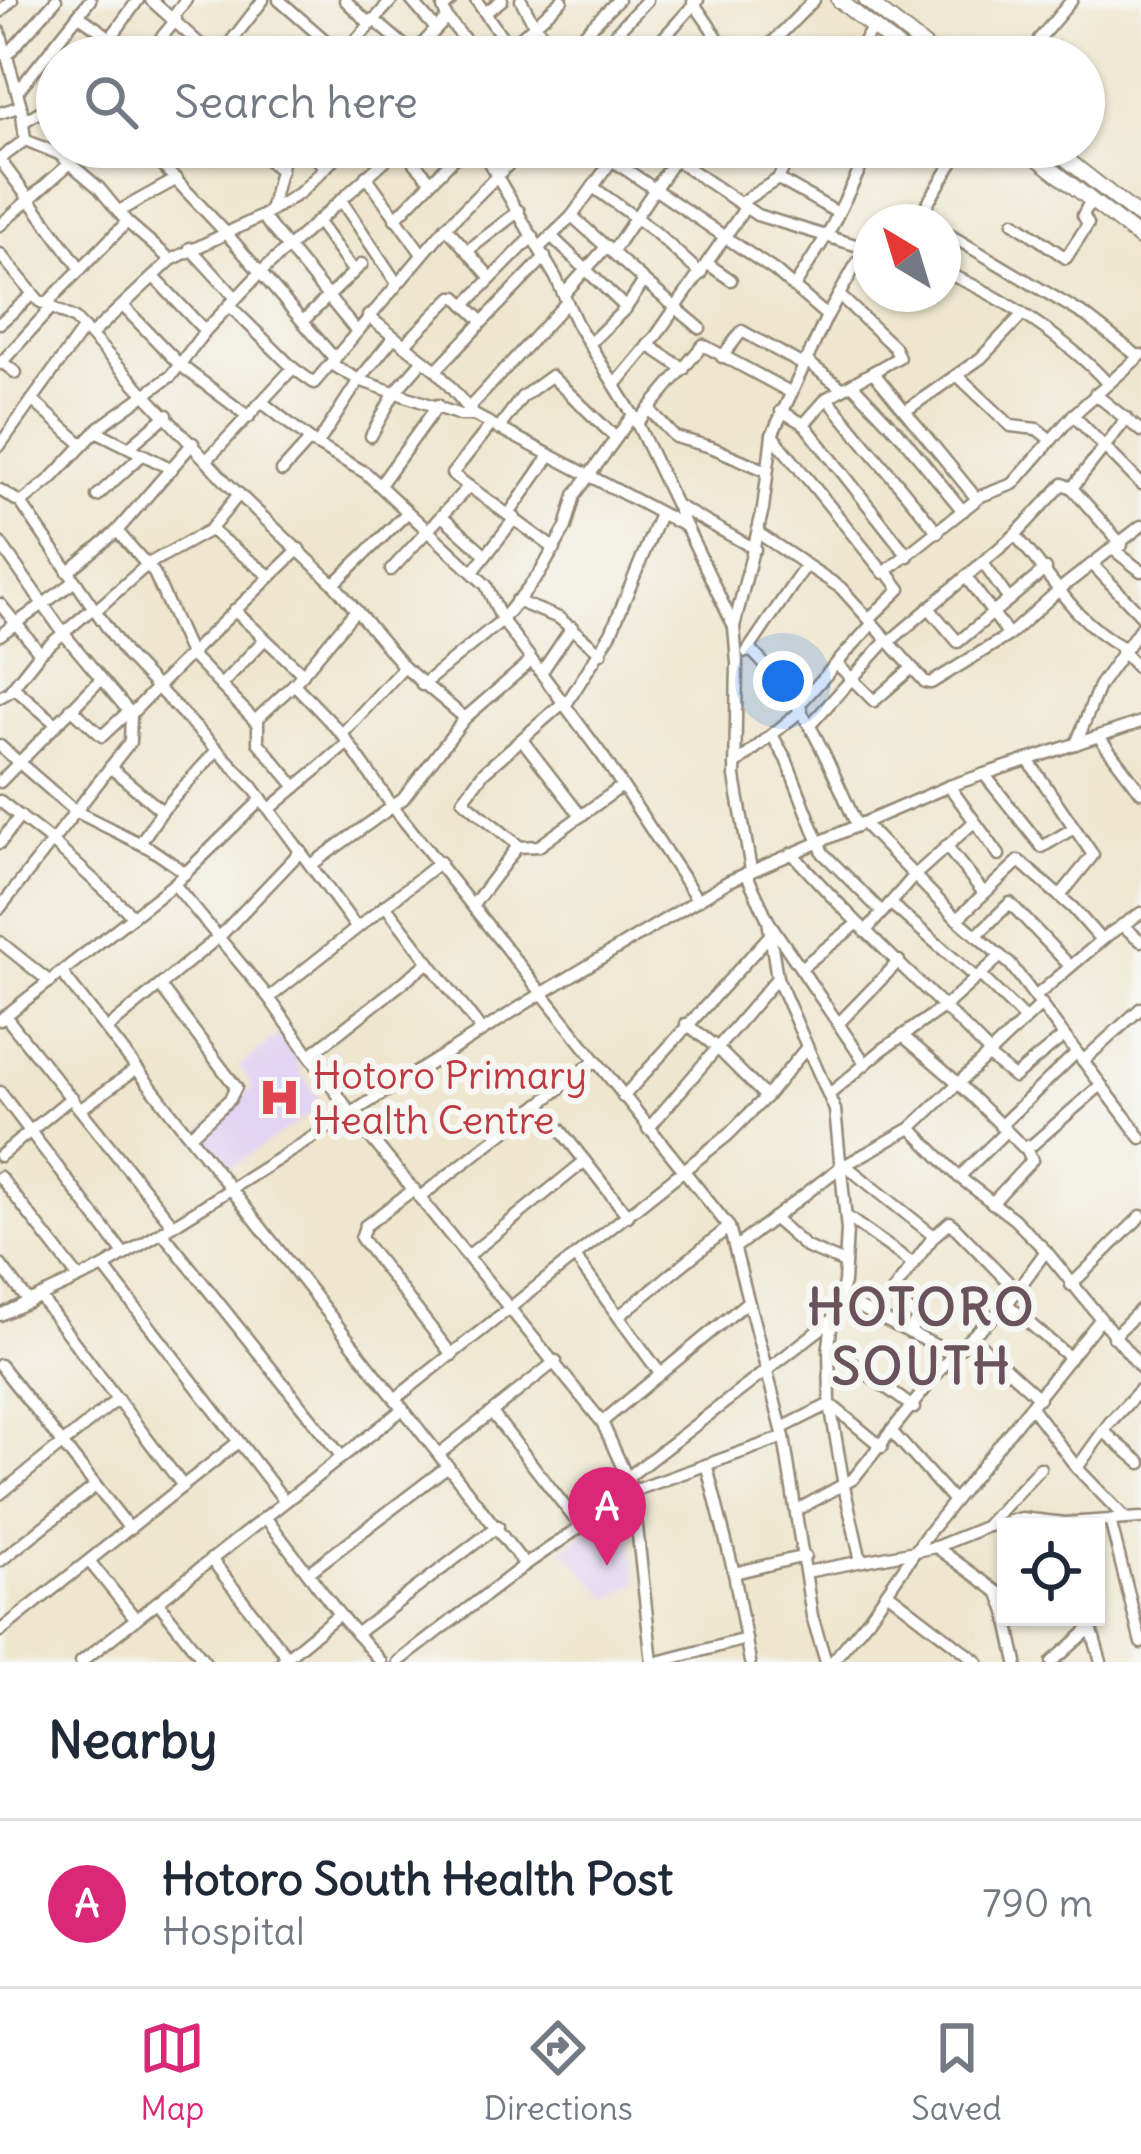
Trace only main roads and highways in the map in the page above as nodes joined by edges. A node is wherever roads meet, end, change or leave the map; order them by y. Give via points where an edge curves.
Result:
1 (839, 0) edge
2 (866, 0) edge
3 (884, 36) edge
4 (911, 36) edge
5 (1050, 168) edge
6 (1078, 168) edge
7 (1141, 218) edge
8 (1141, 239) edge

1 - 3 main road
2 - 4 main road
5 - 8 main road
6 - 7 main road

